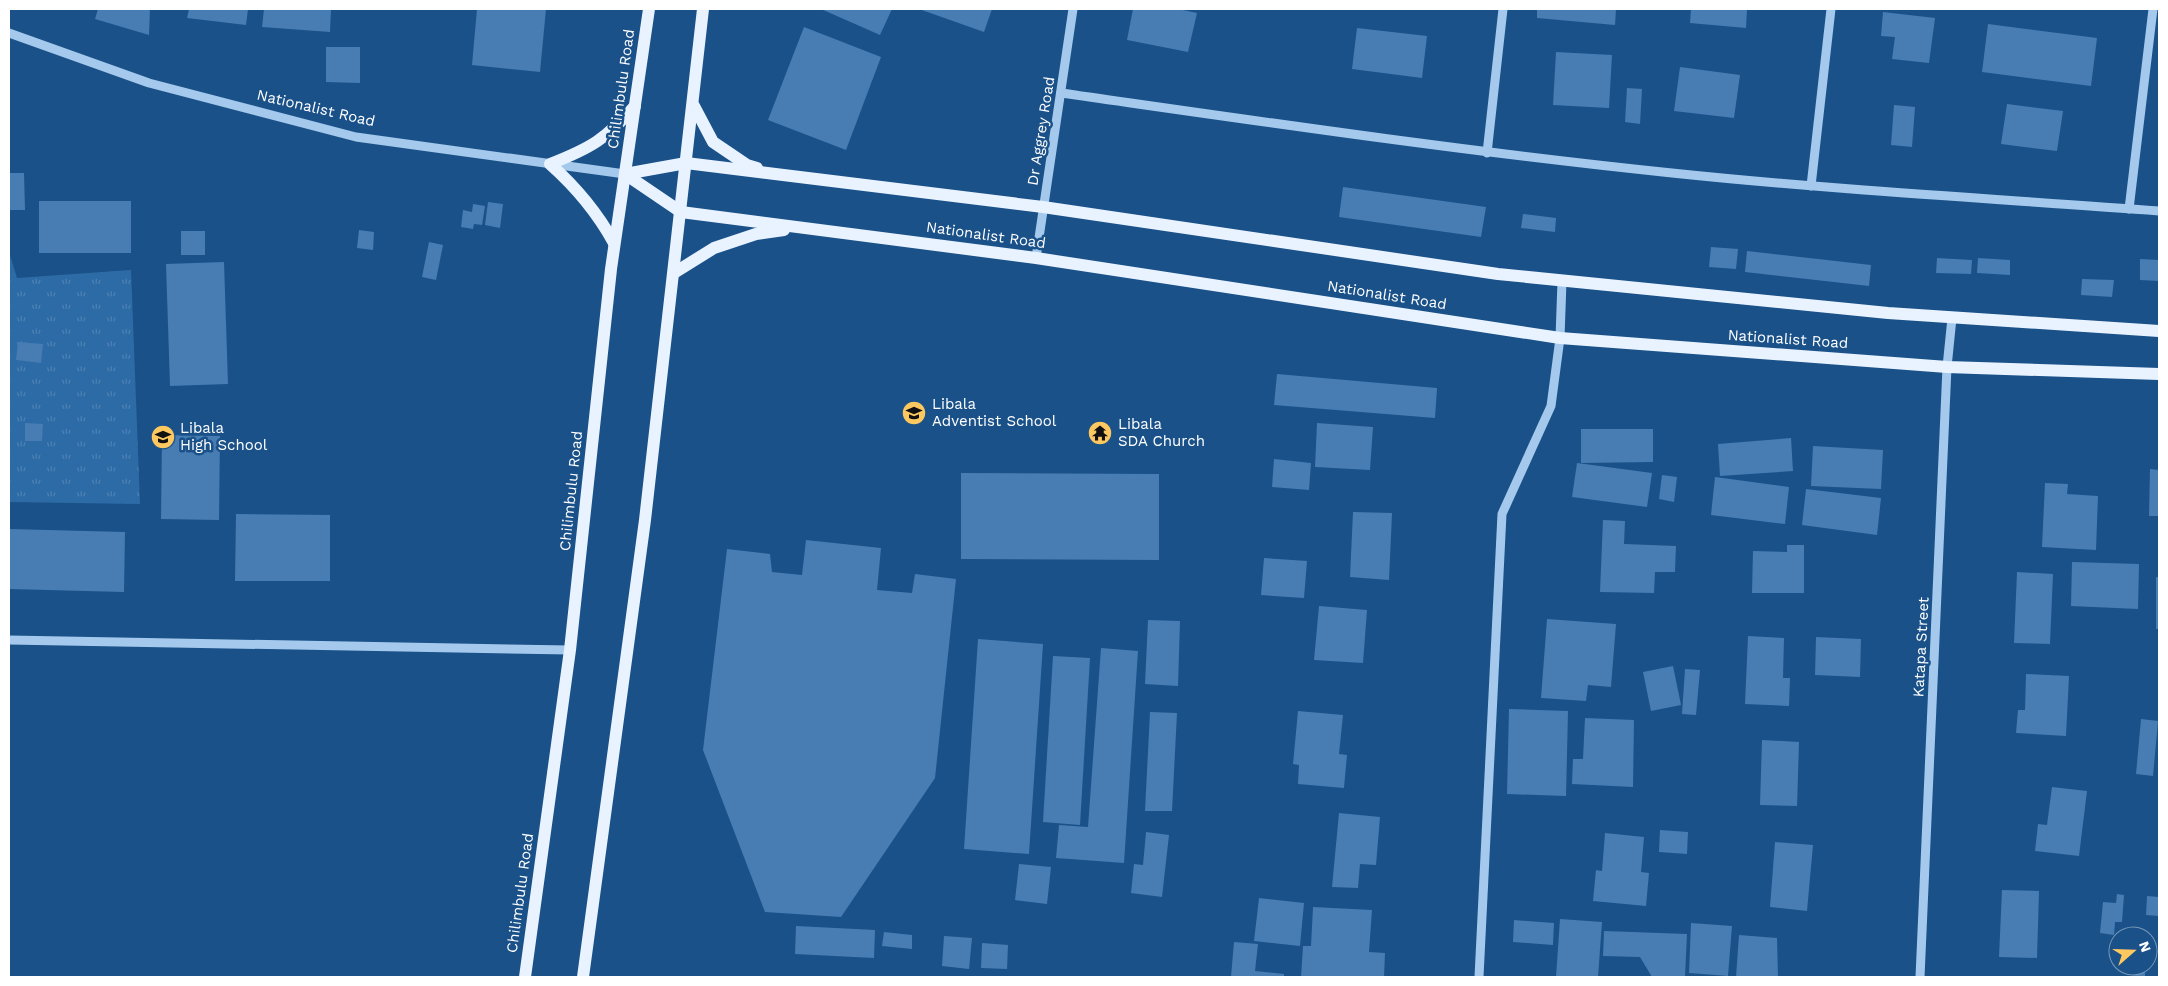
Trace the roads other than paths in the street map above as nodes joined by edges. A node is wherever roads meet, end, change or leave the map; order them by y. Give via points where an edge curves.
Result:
1 (649, 9) edge
2 (703, 9) edge
3 (1073, 9) edge
4 (1503, 9) edge
5 (1831, 9) edge
6 (2154, 9) edge
7 (9, 33) edge
8 (1061, 93) junction
9 (635, 106) junction
10 (694, 106) junction
11 (1487, 153) junction
12 (550, 164) junction
13 (686, 164) junction
14 (625, 174) junction
15 (787, 176) junction
16 (1811, 186) junction
17 (1043, 207) junction
18 (2129, 209) junction
19 (2159, 211) edge
20 (681, 212) junction
21 (802, 227) junction
22 (614, 244) junction
23 (1036, 258) junction
24 (674, 273) junction
25 (1562, 281) junction
26 (1952, 318) junction
27 (2159, 330) edge
28 (1560, 338) junction
29 (1947, 367) junction
30 (2159, 374) edge
31 (9, 640) edge
32 (570, 650) junction
33 (525, 977) edge
34 (583, 977) edge
35 (1479, 977) edge
36 (1920, 977) edge

1 - 9 main road, Chilimbulu Road
2 - 10 main road
3 - 8 street, Dr Aggrey Road
4 - 11 street
5 - 16 street
6 - 18 street
7 - 12 street, Nationalist Road via 149,83 356,136
8 - 11 street
8 - 17 street, Dr Aggrey Road
9 - 12 main road via 612,132 583,151
9 - 14 main road, Chilimbulu Road
10 - 13 main road
10 - 15 main road via 713,142 747,165
11 - 16 street
12 - 14 street, Nationalist Road
12 - 22 main road via 576,187 598,214
13 - 14 main road, Nationalist Road
13 - 15 main road, Nationalist Road
13 - 20 main road
14 - 20 main road, Nationalist Road
14 - 22 main road, Chilimbulu Road
15 - 17 main road, Nationalist Road
16 - 18 street
17 - 23 street, Dr Aggrey Road
17 - 25 main road, Nationalist Road
18 - 19 street
20 - 21 main road, Nationalist Road
20 - 24 main road
21 - 23 main road, Nationalist Road
21 - 24 main road via 756,234 714,248
22 - 32 main road, Chilimbulu Road
23 - 28 main road, Nationalist Road
24 - 34 main road via 645,520
25 - 26 main road, Nationalist Road
25 - 28 street
26 - 27 main road, Nationalist Road
26 - 29 street, Katapa Street
28 - 29 main road, Nationalist Road
28 - 35 street via 1552,406 1502,514
29 - 30 main road, Nationalist Road
29 - 36 street, Katapa Street
31 - 32 street
32 - 33 main road, Chilimbulu Road

